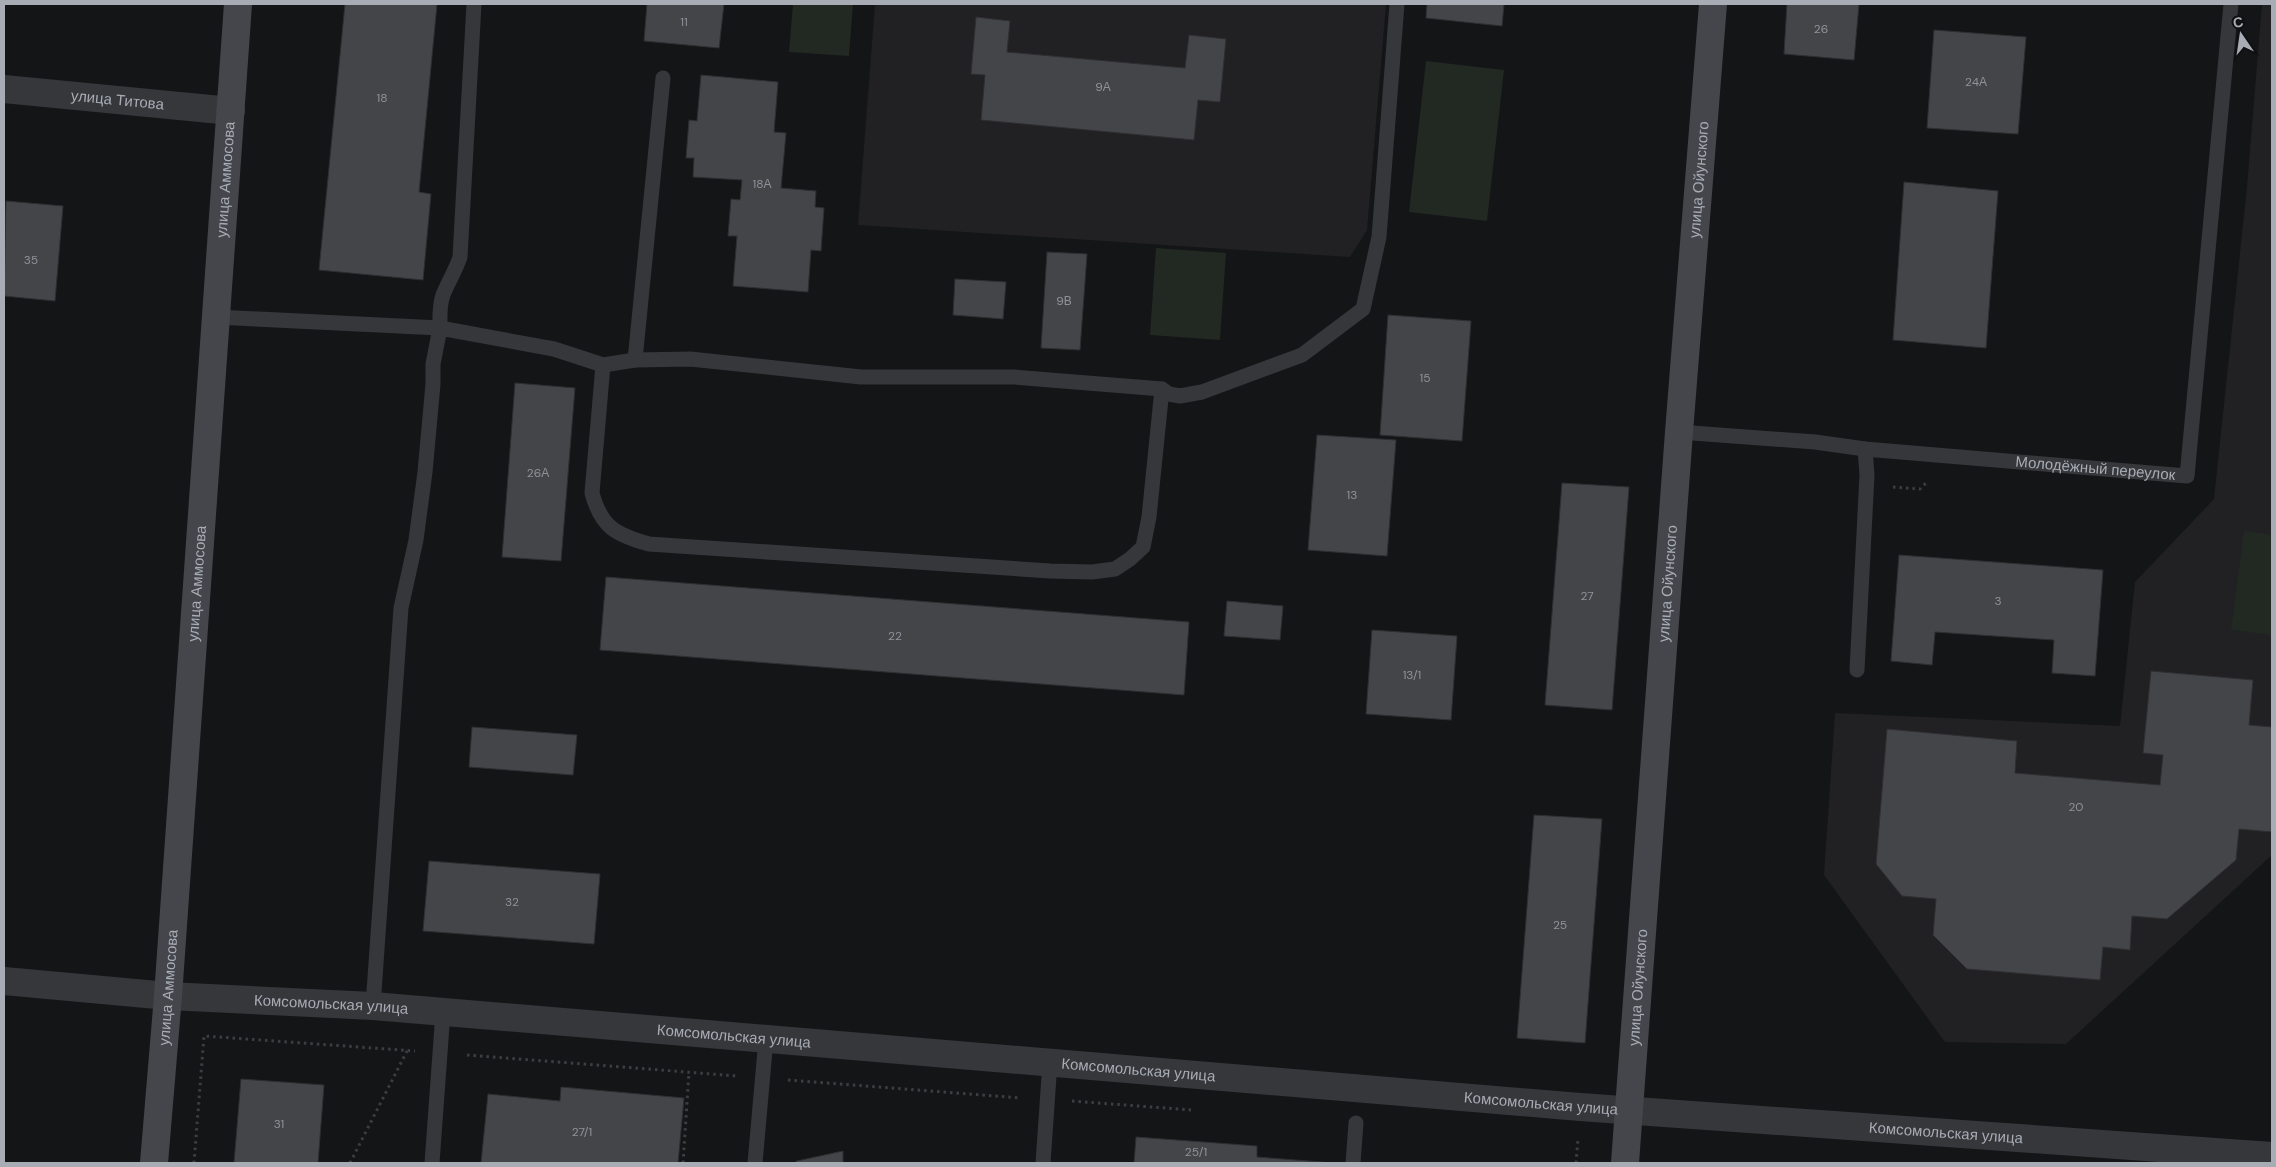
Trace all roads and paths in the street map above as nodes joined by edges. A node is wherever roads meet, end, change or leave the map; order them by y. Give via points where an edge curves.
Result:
1 (238, 4) edge
2 (474, 4) edge
3 (1397, 4) edge
4 (1713, 4) edge
5 (2231, 4) edge
6 (663, 78) dead end
7 (4, 89) edge
8 (231, 111) junction
9 (216, 317) junction
10 (440, 328) junction
11 (635, 360) junction
12 (603, 365) junction
13 (1162, 389) junction
14 (1679, 432) junction
15 (1865, 449) junction
16 (1857, 670) dead end
17 (4, 981) edge
18 (168, 996) junction
19 (373, 1006) junction
20 (443, 1012) junction
21 (766, 1039) junction
22 (406, 1051) junction
23 (440, 1053) junction
24 (1050, 1062) junction
25 (689, 1072) junction
26 (761, 1078) junction
27 (1048, 1100) junction
28 (1198, 1110) dead end
29 (1629, 1110) junction
30 (1356, 1123) dead end
31 (1569, 1138) dead end
32 (2272, 1156) edge
33 (154, 1163) edge
34 (194, 1163) edge
35 (350, 1163) edge
36 (432, 1163) edge
37 (683, 1163) edge
38 (755, 1163) edge
39 (1043, 1163) edge
40 (1353, 1163) edge
41 (1576, 1163) edge
42 (1625, 1163) edge

1 - 8 main road, улица Аммосова
2 - 10 lane via 460,257 443,295
3 - 13 lane via 1379,237 1363,308 1302,355 1202,392 1180,396
4 - 14 main road, улица Ойунского
5 - 15 lane, Молодёжный переулок via 2187,476
6 - 11 lane
7 - 8 street, улица Титова
8 - 9 main road, улица Аммосова
9 - 10 lane
9 - 18 main road, улица Аммосова
10 - 12 lane via 554,349
10 - 19 lane via 433,364 417,530 401,608
11 - 12 lane
11 - 13 lane via 690,359 861,377 1014,378
12 - 13 lane via 592,492 597,511 611,529 624,537 649,544 1050,571 1114,569 1143,547
14 - 15 lane, Молодёжный переулок via 1805,441
14 - 29 main road, улица Ойунского
15 - 16 lane via 1867,475
17 - 18 street, Комсомольская улица
18 - 19 street, Комсомольская улица
18 - 33 main road, улица Аммосова
19 - 20 street, Комсомольская улица
20 - 21 street, Комсомольская улица
20 - 23 lane
21 - 24 street, Комсомольская улица
21 - 26 lane
22 - 23 path
22 - 34 path via 204,1036
22 - 35 path
23 - 25 path
23 - 36 lane
24 - 27 lane
24 - 29 street, Комсомольская улица
25 - 26 path
25 - 37 path
26 - 27 path
26 - 38 lane
27 - 28 path
27 - 39 lane
29 - 32 street, Комсомольская улица
29 - 42 main road, улица Ойунского
30 - 40 lane
31 - 41 path via 1578,1139

